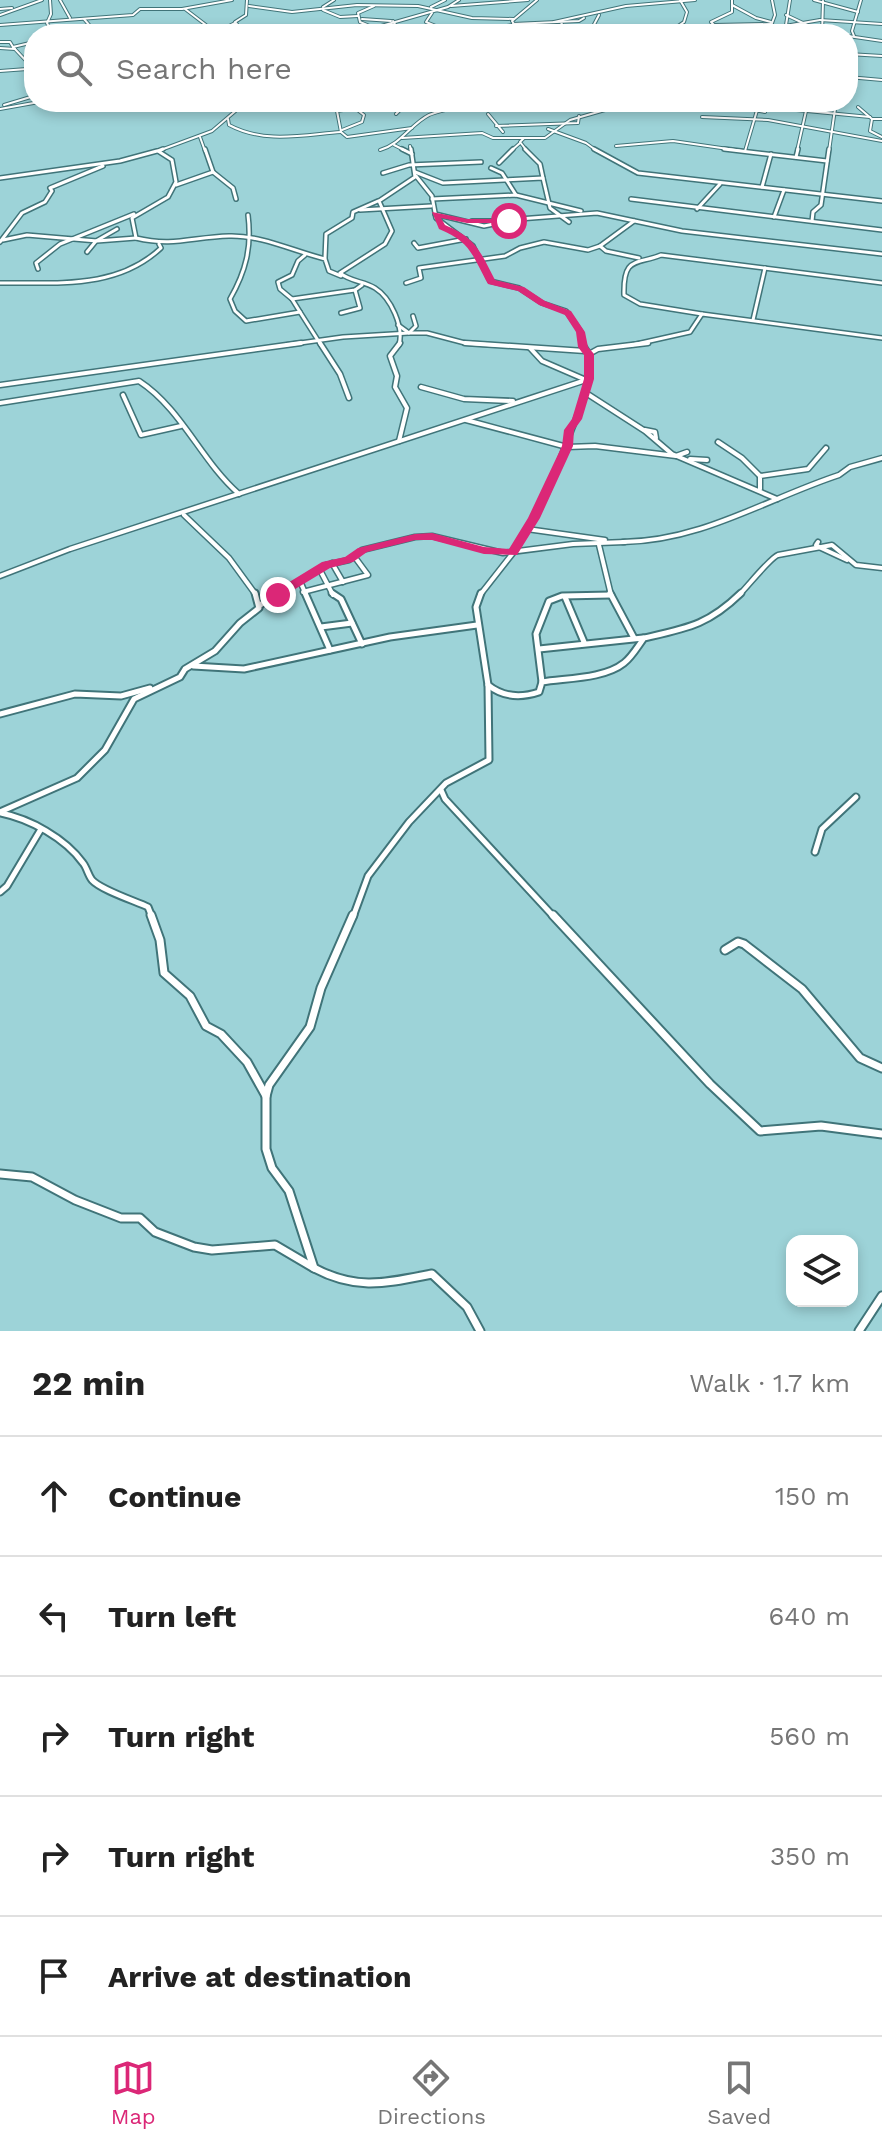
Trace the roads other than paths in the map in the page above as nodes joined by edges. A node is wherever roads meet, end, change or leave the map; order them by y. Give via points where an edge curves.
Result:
1 (25, 0) edge
2 (50, 0) edge
3 (60, 0) edge
4 (232, 0) edge
5 (247, 0) edge
6 (334, 0) edge
7 (381, 0) edge
8 (445, 0) edge
9 (459, 0) edge
10 (528, 0) edge
11 (537, 0) edge
12 (642, 0) edge
13 (695, 0) edge
14 (773, 0) edge
15 (783, 0) edge
16 (814, 0) edge
17 (861, 0) edge
18 (40, 1) edge
19 (689, 1) edge
20 (790, 1) edge
21 (823, 1) edge
22 (681, 2) edge
23 (738, 2) edge
24 (732, 3) edge
25 (375, 5) junction
26 (383, 5) junction
27 (639, 5) junction
28 (249, 6) junction
29 (451, 6) junction
30 (17, 8) junction
31 (0, 9) edge
32 (185, 9) junction
33 (320, 9) junction
34 (430, 10) junction
35 (437, 10) junction
36 (857, 13) junction
37 (600, 14) junction
38 (0, 15) edge
39 (785, 16) junction
40 (583, 17) junction
41 (70, 18) junction
42 (84, 18) junction
43 (360, 18) junction
44 (774, 18) junction
45 (793, 18) junction
46 (49, 19) junction
47 (514, 19) junction
48 (820, 20) junction
49 (393, 21) junction
50 (554, 22) junction
51 (566, 22) junction
52 (805, 22) junction
53 (855, 22) junction
54 (235, 23) edge
55 (48, 24) edge
56 (89, 24) edge
57 (205, 24) edge
58 (364, 24) edge
59 (383, 24) edge
60 (395, 24) edge
61 (431, 24) edge
62 (513, 24) joint
63 (562, 24) edge
64 (594, 24) edge
65 (681, 24) edge
66 (713, 24) edge
67 (723, 24) edge
68 (772, 24) edge
69 (785, 24) edge
70 (795, 24) edge
71 (808, 24) edge
72 (820, 24) edge
73 (882, 24) edge
74 (0, 25) edge
75 (858, 37) edge
76 (882, 41) edge
77 (0, 42) edge
78 (24, 45) edge
79 (0, 48) edge
80 (15, 48) junction
81 (858, 55) edge
82 (882, 56) edge
83 (24, 58) edge
84 (24, 69) edge
85 (0, 71) edge
86 (858, 78) edge
87 (882, 80) edge
88 (24, 100) edge
89 (24, 104) edge
90 (858, 107) dead end
91 (0, 108) edge
92 (234, 112) edge
93 (337, 112) edge
94 (362, 112) edge
95 (437, 112) edge
96 (580, 112) edge
97 (598, 112) edge
98 (757, 112) edge
99 (806, 112) edge
100 (816, 112) edge
101 (488, 114) dead end
102 (835, 114) junction
103 (579, 117) junction
104 (702, 117) dead end
105 (871, 118) junction
106 (228, 119) junction
107 (754, 119) junction
108 (882, 119) edge
109 (543, 123) junction
110 (566, 123) junction
111 (496, 126) junction
112 (412, 128) junction
113 (803, 128) junction
114 (341, 131) junction
115 (550, 131) junction
116 (484, 133) junction
117 (832, 134) junction
118 (200, 137) junction
119 (525, 137) junction
120 (402, 138) junction
121 (882, 139) edge
122 (520, 143) junction
123 (393, 145) junction
124 (410, 146) dead end
125 (616, 146) dead end
126 (380, 150) dead end
127 (157, 151) junction
128 (745, 151) junction
129 (412, 154) junction
130 (771, 154) junction
131 (796, 157) junction
132 (120, 161) junction
133 (827, 161) junction
134 (481, 162) dead end
135 (499, 163) dead end
136 (491, 168) dead end
137 (414, 171) junction
138 (213, 172) junction
139 (383, 173) dead end
140 (0, 178) edge
141 (543, 178) junction
142 (506, 179) junction
143 (721, 183) junction
144 (175, 186) junction
145 (762, 187) junction
146 (784, 190) junction
147 (821, 194) junction
148 (516, 195) junction
149 (236, 199) dead end
150 (432, 199) junction
151 (631, 199) dead end
152 (882, 201) edge
153 (380, 204) junction
154 (550, 204) junction
155 (431, 206) junction
156 (391, 207) junction
157 (697, 209) junction
158 (146, 210) junction
159 (590, 213) junction
160 (435, 214) junction
161 (248, 215) dead end
162 (388, 215) junction
163 (563, 216) junction
164 (774, 217) junction
165 (626, 221) junction
166 (569, 222) dead end
167 (812, 222) junction
168 (117, 229) dead end
169 (882, 230) edge
170 (77, 238) junction
171 (136, 238) junction
172 (251, 239) junction
173 (466, 239) junction
174 (2, 241) edge
175 (97, 241) junction
176 (414, 243) dead end
177 (159, 244) junction
178 (600, 246) junction
179 (87, 252) dead end
180 (882, 254) edge
181 (305, 255) junction
182 (639, 258) junction
183 (325, 259) junction
184 (481, 261) junction
185 (765, 268) junction
186 (38, 269) dead end
187 (341, 276) junction
188 (0, 283) edge
189 (406, 283) dead end
190 (882, 283) edge
191 (362, 285) junction
192 (355, 290) junction
193 (292, 299) junction
194 (300, 312) junction
195 (341, 313) dead end
196 (702, 314) junction
197 (413, 316) dead end
198 (753, 320) junction
199 (398, 325) junction
200 (401, 333) junction
201 (409, 333) junction
202 (882, 338) edge
203 (317, 341) junction
204 (530, 348) junction
205 (588, 353) junction
206 (587, 380) junction
207 (0, 385) edge
208 (421, 387) dead end
209 (586, 393) junction
210 (123, 395) dead end
211 (349, 398) dead end
212 (514, 402) junction
213 (0, 403) edge
214 (465, 420) junction
215 (181, 426) junction
216 (655, 439) junction
217 (665, 439) dead end
218 (399, 441) junction
219 (718, 442) dead end
220 (660, 446) junction
221 (567, 447) junction
222 (826, 448) dead end
223 (687, 452) dead end
224 (657, 455) junction
225 (676, 456) junction
226 (882, 458) edge
227 (685, 459) junction
228 (710, 464) junction
229 (760, 476) junction
230 (240, 494) junction
231 (765, 494) junction
232 (778, 499) junction
233 (770, 502) junction
234 (183, 514) junction
235 (527, 529) junction
236 (625, 542) junction
237 (599, 545) dead end
238 (513, 553) junction
239 (354, 556) junction
240 (332, 563) junction
241 (882, 568) edge
242 (320, 570) junction
243 (339, 573) junction
244 (0, 576) edge
245 (325, 577) junction
246 (300, 581) junction
247 (343, 582) junction
248 (330, 585) junction
249 (303, 592) junction
250 (611, 595) junction
251 (565, 597) junction
252 (259, 606) junction
253 (352, 623) junction
254 (477, 625) junction
255 (321, 627) junction
256 (634, 638) junction
257 (644, 638) junction
258 (584, 642) junction
259 (362, 644) junction
260 (539, 649) junction
261 (330, 650) junction
262 (193, 666) junction
263 (542, 682) junction
264 (488, 685) junction
265 (155, 687) junction
266 (0, 714) edge
267 (442, 789) junction
268 (856, 797) dead end
269 (0, 812) edge
270 (41, 829) junction
271 (815, 852) dead end
272 (0, 892) edge
273 (725, 950) dead end
274 (882, 1068) edge
275 (266, 1096) junction
276 (882, 1134) edge
277 (0, 1174) edge
278 (314, 1268) junction
279 (882, 1296) edge
280 (480, 1331) edge
281 (859, 1331) edge

1 - 18 street
2 - 46 street
3 - 41 street
4 - 32 street
5 - 28 street
6 - 33 street
7 - 26 street
8 - 34 street
9 - 29 street
10 - 29 street
11 - 47 street
12 - 27 street
13 - 19 street
14 - 44 street
15 - 20 street
16 - 21 street
17 - 36 street
18 - 30 street
19 - 22 street
20 - 39 street
21 - 36 street
21 - 48 street
22 - 27 street
22 - 65 street via 687,12
23 - 24 street
24 - 44 street via 760,20
24 - 66 street via 732,12
25 - 26 street
25 - 33 street
25 - 43 street via 360,12
26 - 34 street
27 - 37 street
28 - 33 street via 292,12
28 - 54 street
29 - 35 street
30 - 31 street
30 - 38 street
32 - 42 street via 144,8 133,15
32 - 57 street
33 - 43 street
34 - 35 street
34 - 49 street
34 - 61 street via 433,15 426,22
35 - 47 street
36 - 53 street
37 - 40 street
37 - 64 street
39 - 44 street
39 - 45 street
39 - 69 street
40 - 50 street
40 - 51 street via 584,21
41 - 42 street
41 - 46 street
42 - 56 street
43 - 49 street
43 - 58 street
44 - 67 street
44 - 68 street
45 - 48 street
45 - 52 street
46 - 55 street
46 - 74 street
47 - 62 street
48 - 52 street
48 - 53 street
48 - 72 street
49 - 59 street
49 - 60 street
50 - 51 street
50 - 62 street
51 - 63 street
52 - 70 street
52 - 71 street
53 - 73 street
75 - 76 street
77 - 80 street
78 - 80 street
79 - 80 street
80 - 83 street
81 - 82 street
84 - 85 street
86 - 87 street
88 - 91 street
89 - 91 street
90 - 105 street
92 - 106 street
93 - 114 street
94 - 114 street via 362,122
95 - 112 street
96 - 103 street
97 - 103 street
98 - 107 street
99 - 113 street
100 - 102 street
101 - 111 street
102 - 105 street
102 - 117 street
103 - 110 street
104 - 107 street
105 - 108 street
105 - 121 street via 870,131
106 - 114 street via 239,131 280,139
106 - 118 street
107 - 113 street
107 - 128 street
109 - 110 street
109 - 111 street
109 - 115 street
110 - 115 street
111 - 116 street via 502,132
112 - 114 street via 355,138
112 - 120 street
113 - 117 street
113 - 131 street
115 - 119 street via 545,138
115 - 143 street via 586,143 638,173
116 - 119 street via 493,138
116 - 120 street
117 - 121 street
117 - 133 street
118 - 127 street
118 - 138 street
119 - 122 street
120 - 123 street
122 - 135 street
122 - 141 street via 540,164
123 - 126 street
123 - 129 street
124 - 129 street
125 - 128 street via 673,141
127 - 132 street
127 - 144 street via 175,164
128 - 130 street
129 - 137 street
130 - 131 street
130 - 145 street
131 - 133 street
132 - 140 street
132 - 174 street via 50,188 45,202 22,213
133 - 147 street
134 - 137 street
136 - 142 street
137 - 139 street
137 - 142 street via 443,183
137 - 150 street
137 - 153 street via 409,184
138 - 144 street
138 - 149 street via 233,188
141 - 142 street
141 - 154 street
142 - 148 street
143 - 145 street
143 - 157 street
144 - 158 street via 172,195
145 - 146 street
146 - 147 street
146 - 164 street
147 - 152 street
147 - 167 street
148 - 150 street
148 - 154 street
150 - 155 street
151 - 157 street
153 - 156 street
153 - 162 street
153 - 183 street via 355,211 326,235
154 - 159 street
154 - 163 street
155 - 156 street
155 - 160 street
156 - 162 street
157 - 164 street
158 - 170 street
158 - 171 street via 132,218
159 - 163 street
159 - 165 street
160 - 163 street via 467,221
160 - 173 street via 441,227
161 - 172 street
162 - 187 street via 392,231 385,244 341,271
163 - 166 street
164 - 167 street
165 - 178 street via 617,236
165 - 180 street
167 - 169 street
168 - 175 street
170 - 174 street via 27,235
170 - 175 street
170 - 186 street via 55,247 36,263
171 - 175 street
171 - 177 street
172 - 177 street via 230,236
172 - 181 street
172 - 194 street via 244,274 230,299 235,311 246,321
173 - 176 street via 418,248
173 - 184 street
175 - 179 street
177 - 188 street via 148,260 98,282
178 - 182 street
178 - 184 street via 588,250 538,243
181 - 183 street
181 - 193 street via 292,275 278,282
182 - 185 street via 661,255
182 - 196 street via 624,283 624,295 640,304
183 - 187 street via 329,271
184 - 189 street via 419,268 421,278
184 - 205 street via 492,282 519,288 568,313
185 - 190 street
185 - 198 street
187 - 191 street
191 - 192 street
191 - 199 street via 382,294
192 - 193 street
192 - 195 street via 360,308
193 - 194 street
194 - 203 street
196 - 198 street
196 - 205 street via 687,333
197 - 201 street via 416,326
198 - 202 street
199 - 200 street
199 - 201 street
200 - 201 street
200 - 203 street
200 - 218 street via 390,356 395,387 407,408
201 - 204 street
203 - 207 street
203 - 211 street
204 - 205 street
204 - 206 street via 542,361
205 - 206 street
206 - 209 street
206 - 212 street
208 - 212 street via 464,399
209 - 216 street
209 - 221 street
210 - 215 street via 141,435
212 - 214 street
213 - 215 street via 139,381 159,394
214 - 218 street
214 - 221 street
215 - 230 street
216 - 217 street
216 - 220 street
218 - 230 street
219 - 229 street
220 - 224 street
220 - 225 street
221 - 224 street
221 - 235 street
222 - 229 street via 808,469
223 - 225 street
224 - 225 street
225 - 227 street
226 - 232 street
227 - 228 street
227 - 228 street
228 - 231 street
229 - 231 street via 758,485
230 - 234 street
231 - 232 street
231 - 233 street
232 - 233 street
233 - 236 street via 708,528 651,542
234 - 244 street
234 - 252 street via 235,566 255,591
235 - 236 street
235 - 238 street
236 - 238 street
237 - 250 street
238 - 239 street via 427,536
238 - 254 street via 481,593
239 - 240 street
239 - 247 street via 369,574
240 - 242 street
240 - 243 street
241 - 257 street via 852,562 832,545 772,557 718,614 692,627
242 - 245 street
242 - 246 street
243 - 245 street
243 - 247 street
245 - 248 street
246 - 249 street
246 - 252 street
247 - 248 street
248 - 249 street
248 - 253 street
249 - 255 street
250 - 251 street
250 - 256 street
251 - 258 street
251 - 260 street via 547,605 536,634
252 - 262 street
253 - 255 street
253 - 259 street
254 - 259 street
254 - 264 street
255 - 261 street
256 - 257 street
256 - 258 street
257 - 263 street via 618,667
258 - 260 street
259 - 261 street
260 - 263 street
261 - 262 street via 244,669
262 - 265 street via 178,679
263 - 264 street via 536,694 527,696 497,692
264 - 267 street via 489,760
265 - 266 street via 121,696 75,694
265 - 269 street via 134,699 105,750 77,778
267 - 275 street via 368,876 310,1027
267 - 276 street via 503,864 760,1131 842,1124
268 - 271 street via 822,829
269 - 270 street via 25,817
270 - 272 street
270 - 275 street via 66,844 93,881 148,907 164,973 190,996 206,1026 247,1062
273 - 274 street via 744,944 802,989 860,1058
275 - 278 street via 269,1160 289,1191
277 - 278 street via 32,1177 121,1218 140,1218 155,1232 194,1247 275,1245
278 - 280 street via 337,1280 376,1285 432,1274 467,1307
279 - 281 street

